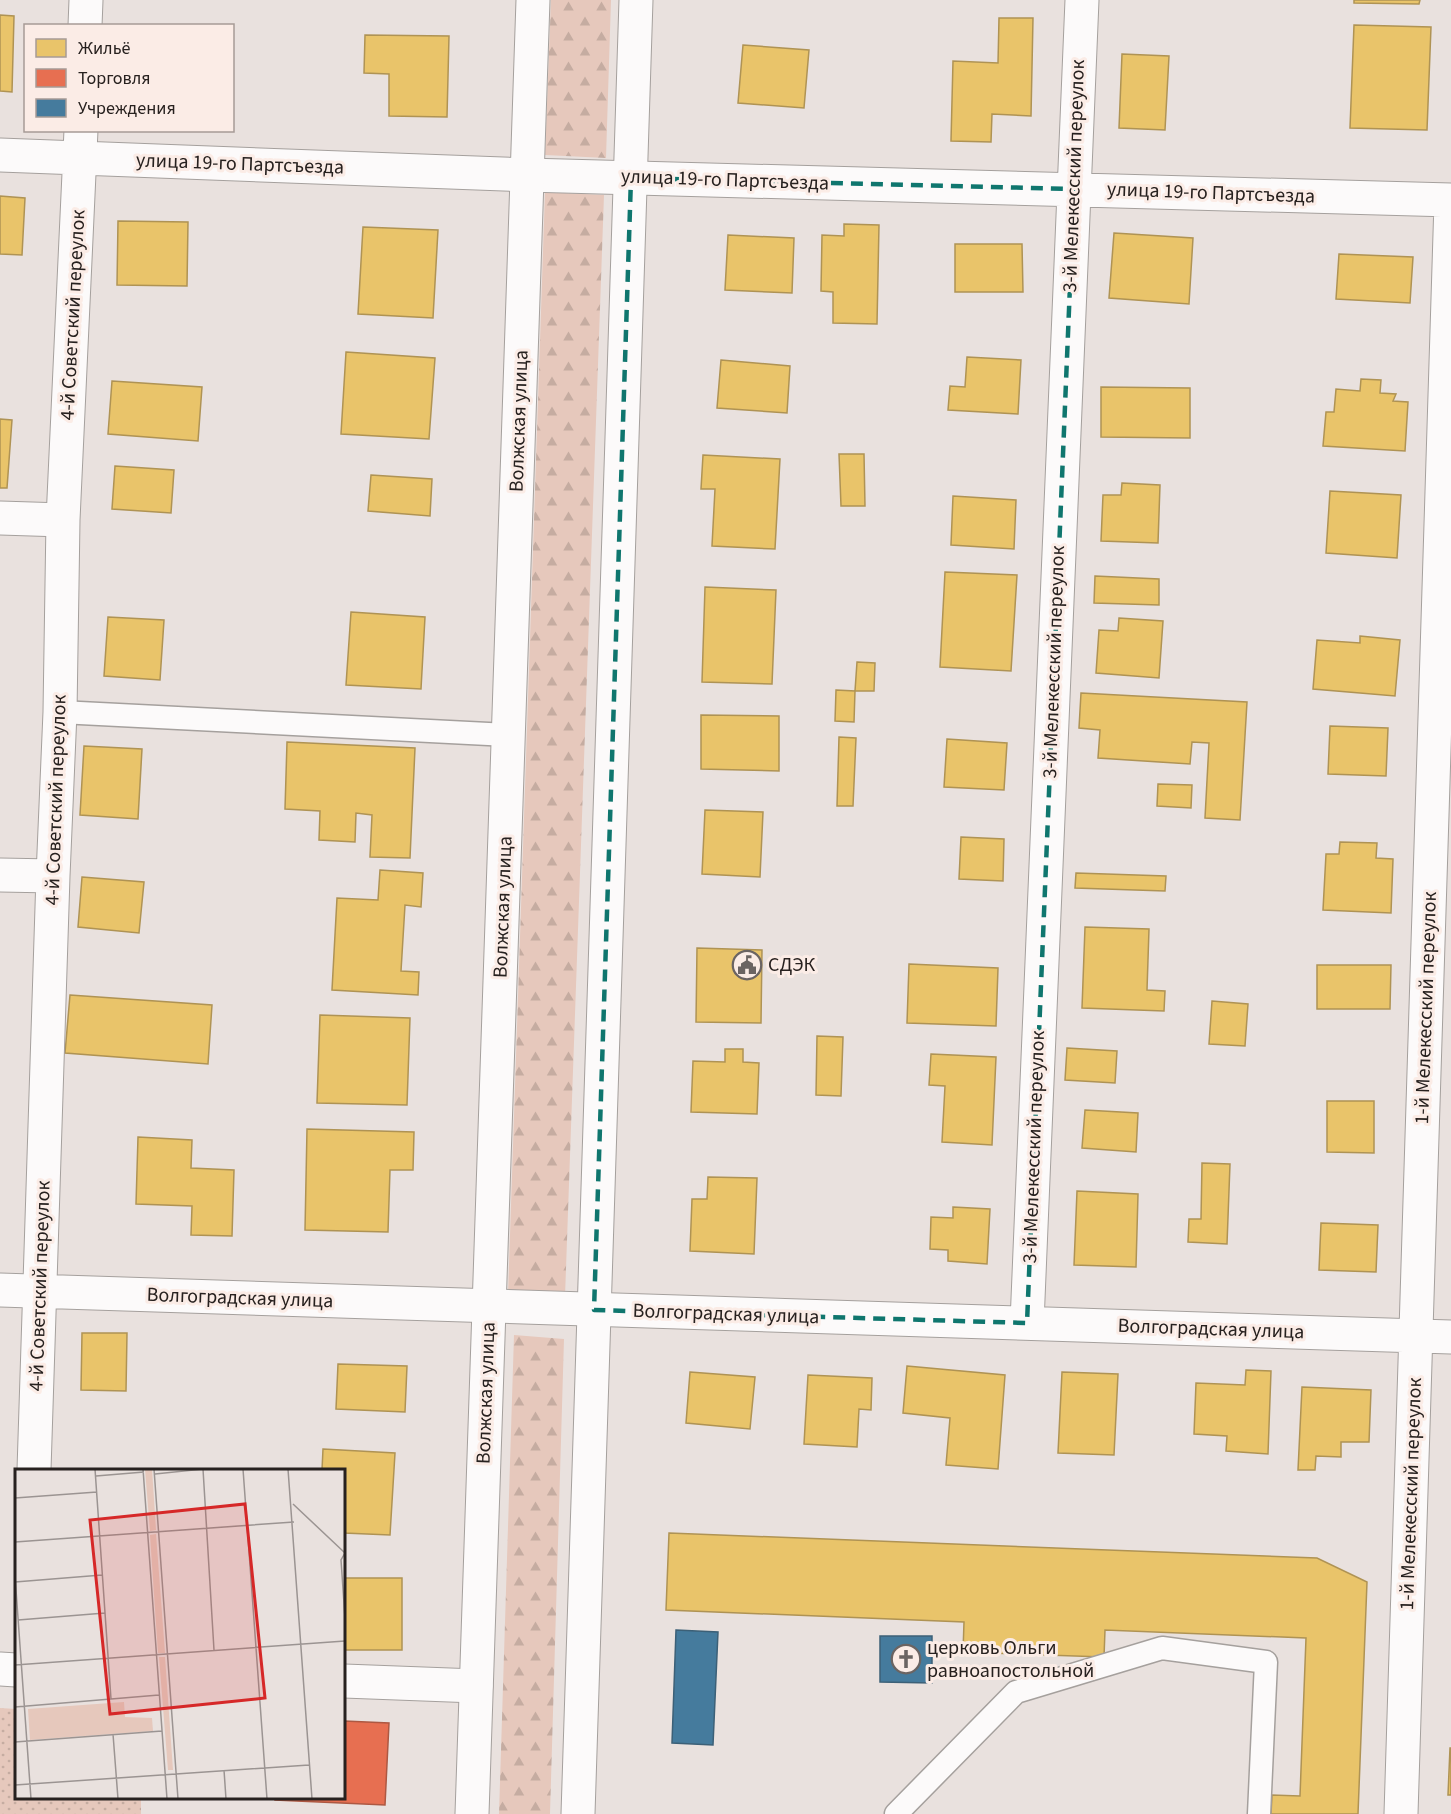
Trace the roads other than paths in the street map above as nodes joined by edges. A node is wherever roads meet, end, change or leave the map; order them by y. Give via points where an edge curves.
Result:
1 (86, 0) edge
2 (533, 0) edge
3 (636, 0) edge
4 (1082, 0) edge
5 (85, 24) edge
6 (81, 144) edge
7 (0, 155) edge
8 (527, 175) junction
9 (631, 178) junction
10 (1074, 189) junction
11 (1451, 201) edge
12 (0, 518) edge
13 (63, 520) junction
14 (60, 712) junction
15 (508, 735) junction
16 (0, 875) edge
17 (53, 876) junction
18 (0, 1290) edge
19 (40, 1292) junction
20 (489, 1306) junction
21 (594, 1310) junction
22 (1027, 1323) junction
23 (1416, 1336) junction
24 (1451, 1337) edge
25 (33, 1469) edge
26 (0, 1669) edge
27 (15, 1670) edge
28 (345, 1682) edge
29 (476, 1686) junction
30 (472, 1814) edge
31 (578, 1814) edge
32 (896, 1814) edge
33 (1259, 1814) edge
34 (1401, 1814) edge

1 - 5 street
2 - 8 street, Волжская улица
3 - 9 street
4 - 10 street, 3-й Мелекесский переулок
6 - 7 street, улица 19-го Партсъезда
6 - 8 street, улица 19-го Партсъезда
6 - 13 street, 4-й Советский переулок
8 - 9 street, улица 19-го Партсъезда
8 - 15 street, Волжская улица
9 - 10 street, улица 19-го Партсъезда
9 - 21 street
10 - 11 street, улица 19-го Партсъезда
10 - 22 street, 3-й Мелекесский переулок
11 - 23 street, 1-й Мелекесский переулок
12 - 13 street
13 - 14 street, 4-й Советский переулок
14 - 15 lane
14 - 17 street, 4-й Советский переулок
15 - 20 street, Волжская улица
16 - 17 street
17 - 19 street, 4-й Советский переулок
18 - 19 street, Волгоградская улица
19 - 20 street, Волгоградская улица
19 - 25 street, 4-й Советский переулок
20 - 21 street, Волгоградская улица
20 - 29 street, Волжская улица
21 - 22 street, Волгоградская улица
21 - 31 street
22 - 23 street, Волгоградская улица
23 - 24 street, Волгоградская улица
23 - 34 street, 1-й Мелекесский переулок
26 - 27 street
28 - 29 street
29 - 30 street, Волжская улица
32 - 33 lane via 1016,1692 1162,1648 1266,1662

